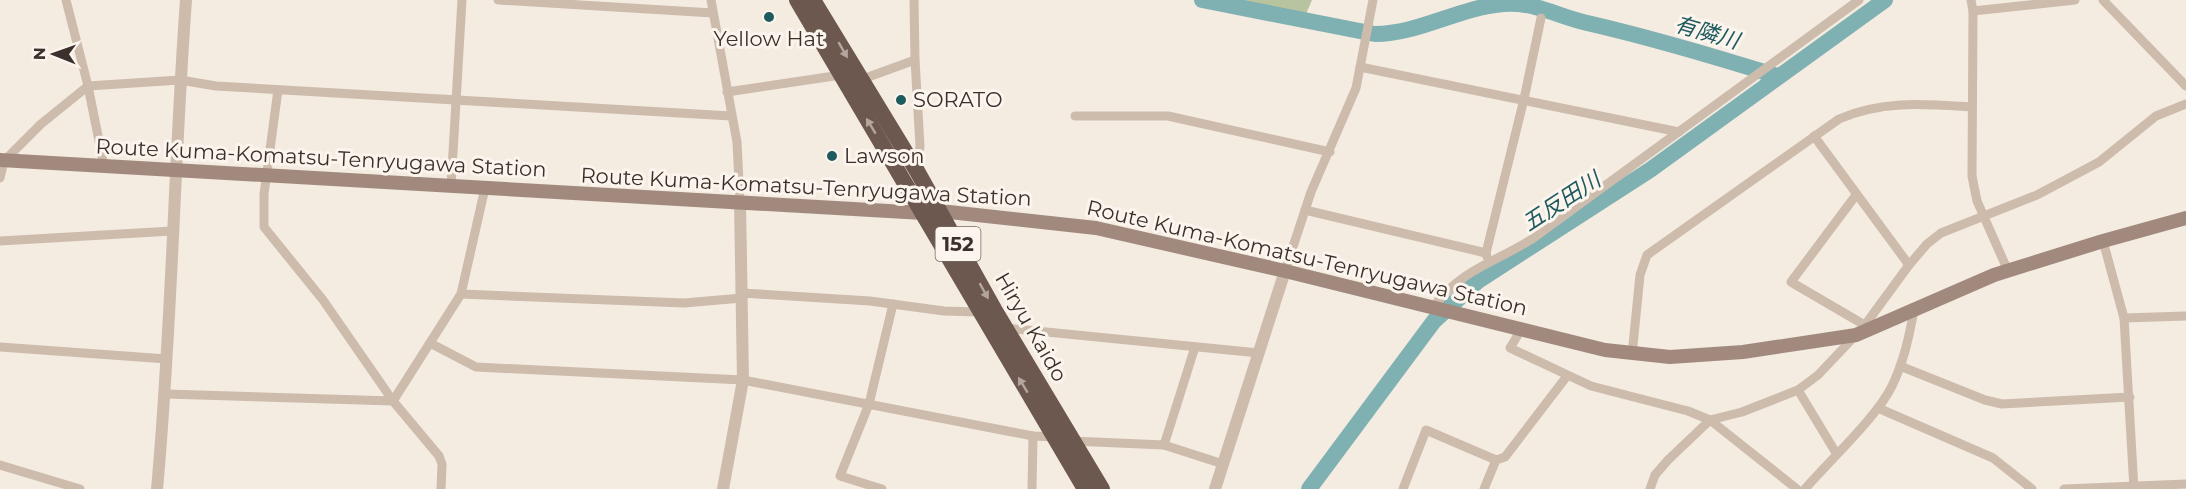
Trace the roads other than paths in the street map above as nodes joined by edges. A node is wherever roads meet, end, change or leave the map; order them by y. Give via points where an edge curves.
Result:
1 (66, 0) edge
2 (186, 0) edge
3 (462, 0) edge
4 (498, 0) edge
5 (711, 0) edge
6 (797, 0) edge
7 (813, 0) edge
8 (914, 0) edge
9 (1372, 0) edge
10 (1859, 0) edge
11 (1971, 0) edge
12 (2075, 0) edge
13 (2103, 0) edge
14 (1973, 11) junction
15 (713, 13) junction
16 (1541, 18) dead end
17 (915, 60) junction
18 (1360, 67) junction
19 (841, 75) junction
20 (180, 80) junction
21 (860, 80) junction
22 (88, 86) junction
23 (2186, 86) edge
24 (278, 90) junction
25 (727, 92) junction
26 (1524, 99) junction
27 (456, 100) junction
28 (2186, 104) edge
29 (1971, 106) junction
30 (731, 116) junction
31 (1075, 116) dead end
32 (1679, 132) junction
33 (1814, 136) junction
34 (1330, 152) junction
35 (2, 160) edge
36 (104, 166) junction
37 (175, 171) junction
38 (917, 171) junction
39 (266, 176) junction
40 (0, 178) edge
41 (451, 186) junction
42 (485, 188) junction
43 (1856, 195) junction
44 (740, 202) junction
45 (1305, 210) junction
46 (940, 212) junction
47 (923, 213) junction
48 (1983, 216) junction
49 (2186, 218) edge
50 (172, 231) junction
51 (0, 241) edge
52 (2103, 241) junction
53 (1487, 257) junction
54 (1909, 265) junction
55 (1286, 271) junction
56 (2008, 271) junction
57 (461, 294) junction
58 (742, 296) junction
59 (893, 304) junction
60 (1436, 308) junction
61 (1914, 310) junction
62 (980, 312) junction
63 (2186, 316) edge
64 (2124, 318) junction
65 (1005, 328) junction
66 (1522, 328) junction
67 (1864, 329) junction
68 (430, 343) junction
69 (1195, 346) junction
70 (0, 347) edge
71 (1258, 353) junction
72 (1632, 355) junction
73 (167, 359) junction
74 (1900, 366) junction
75 (1567, 376) junction
76 (742, 380) junction
77 (1798, 390) junction
78 (166, 394) junction
79 (2130, 397) junction
80 (393, 401) junction
81 (868, 404) junction
82 (1878, 408) junction
83 (1710, 420) junction
84 (1033, 436) junction
85 (1055, 437) junction
86 (1072, 441) junction
87 (1164, 445) junction
88 (1836, 453) junction
89 (1496, 460) junction
90 (1222, 464) junction
91 (0, 465) edge
92 (2186, 484) edge
93 (2134, 487) edge
94 (80, 489) edge
95 (157, 489) edge
96 (441, 489) edge
97 (723, 489) edge
98 (882, 489) edge
99 (1032, 489) edge
100 (1085, 489) edge
101 (1102, 489) edge
102 (1215, 489) edge
103 (1403, 489) edge
104 (1484, 489) edge
105 (1650, 489) edge
106 (1797, 489) edge
107 (1804, 489) edge
108 (2032, 489) edge
109 (2064, 489) edge

1 - 22 street
2 - 20 street
3 - 27 street
4 - 15 street
5 - 15 street
6 - 19 highway, Hiryu Kaido / 152
7 -> 21 highway, Hiryu Kaido / 152
8 - 17 street
9 - 18 street
10 - 32 street
11 - 14 street
12 - 14 street
13 - 23 street
14 - 29 street
15 - 25 street
16 - 26 street
17 - 21 street
17 - 38 street via 920,146
18 - 26 street
18 - 34 street via 1350,106
19 - 25 street
47 -> 19 highway, Hiryu Kaido / 152
20 - 22 street
20 - 24 street
20 - 37 street
21 - 38 highway, Hiryu Kaido / 152
22 - 35 street
22 - 36 street
24 - 27 street
24 - 39 street
25 - 30 street
26 - 32 street
26 - 53 street
27 - 30 street
27 - 41 street
28 - 48 street via 2156,116 2099,162 2037,195
29 - 33 street via 1882,105 1861,109
29 - 48 street via 1972,176
30 - 44 street via 740,167
31 - 34 street via 1168,116
32 - 53 street via 1532,239 1503,257
33 - 43 street
33 - 72 street via 1647,255 1640,275
34 - 45 street
35 - 36 main road, Route Kuma-Komatsu-Tenryugawa Station
35 - 40 street
36 - 37 main road, Route Kuma-Komatsu-Tenryugawa Station
37 - 39 main road, Route Kuma-Komatsu-Tenryugawa Station
37 - 50 street
38 - 46 highway, Hiryu Kaido / 152
39 - 41 main road, Route Kuma-Komatsu-Tenryugawa Station
39 - 80 street via 264,227 323,300
41 - 42 main road, Route Kuma-Komatsu-Tenryugawa Station
42 - 44 main road, Route Kuma-Komatsu-Tenryugawa Station
42 - 57 street
43 - 54 street
43 - 67 street via 1791,282
44 - 47 main road, Route Kuma-Komatsu-Tenryugawa Station
44 - 58 street
45 - 53 street
45 - 55 street
46 - 47 main road, Route Kuma-Komatsu-Tenryugawa Station
46 - 55 main road, Route Kuma-Komatsu-Tenryugawa Station via 1096,228
46 -> 65 highway, Hiryu Kaido / 152
47 - 62 highway, Hiryu Kaido / 152
48 - 54 street via 1941,233
48 - 56 street
49 - 52 main road, Route Kuma-Komatsu-Tenryugawa Station
50 - 51 street
50 - 73 street
52 - 56 main road, Route Kuma-Komatsu-Tenryugawa Station
52 - 64 street
53 - 60 street via 1464,274
54 - 67 street
55 - 60 main road, Route Kuma-Komatsu-Tenryugawa Station
55 - 71 street
56 - 61 main road, Route Kuma-Komatsu-Tenryugawa Station
57 - 58 street via 684,303
57 - 68 street
58 - 59 street
58 - 76 street
59 - 62 street
59 - 81 street
60 - 66 main road, Route Kuma-Komatsu-Tenryugawa Station
61 - 67 main road, Route Kuma-Komatsu-Tenryugawa Station
61 - 74 street
85 -> 62 highway, Hiryu Kaido / 152
63 - 64 street
64 - 79 street
65 - 69 street
65 - 86 highway, Hiryu Kaido / 152
66 - 72 main road, Route Kuma-Komatsu-Tenryugawa Station
66 - 75 street via 1510,348
67 - 72 main road, Route Kuma-Komatsu-Tenryugawa Station via 1743,352 1670,357
67 - 77 street
68 - 76 street via 476,367
68 - 80 street
69 - 71 street
69 - 87 street
70 - 73 street
71 - 90 street
73 - 78 street
74 - 79 street via 2002,404
74 - 82 street
75 - 83 street via 1614,394
75 - 89 street via 1505,457
76 - 81 street
76 - 97 street
77 - 83 street
77 - 88 street
78 - 80 street
78 - 95 street
79 - 93 street
80 - 96 street via 439,456
81 - 84 street
81 - 98 street via 840,476
82 - 88 street
82 - 108 street via 1993,458
83 - 105 street via 1668,460 1655,475
83 - 106 street
84 - 85 street
84 - 99 street
85 - 100 highway, Hiryu Kaido / 152
86 - 87 street
86 - 101 highway, Hiryu Kaido / 152
87 - 90 street
88 - 107 street
89 - 103 street via 1426,430
89 - 104 street
90 - 102 street
91 - 94 street
92 - 93 street
93 - 109 street

